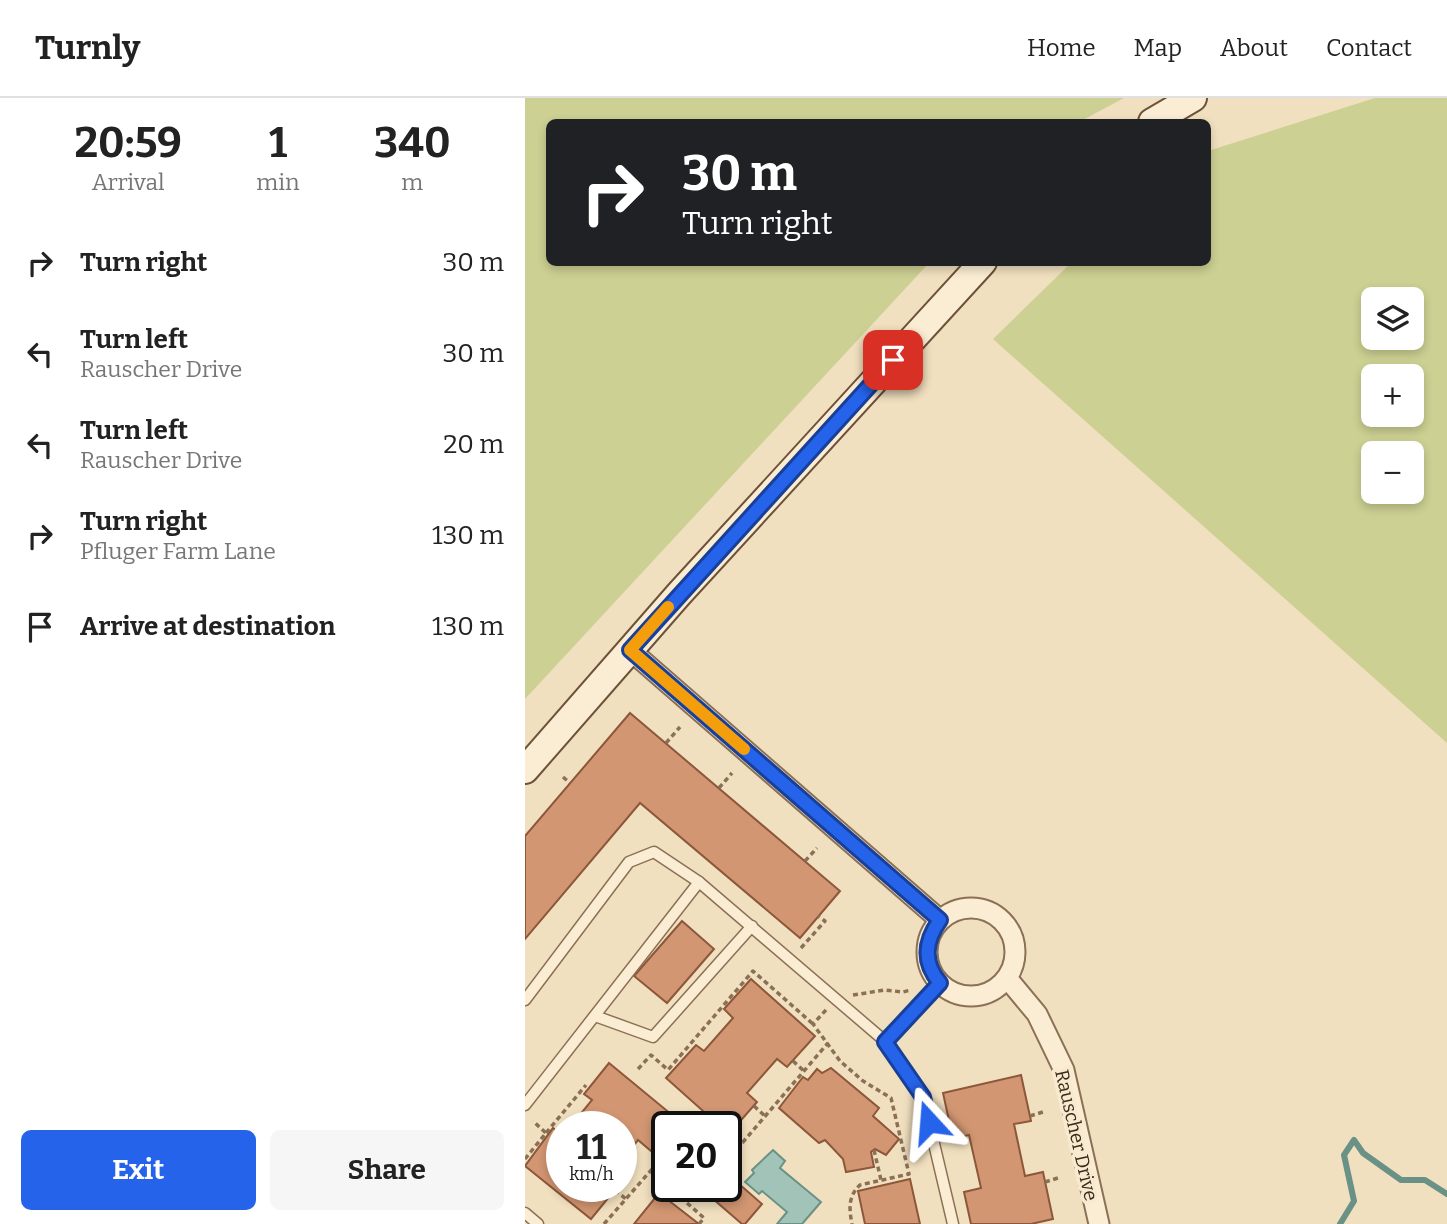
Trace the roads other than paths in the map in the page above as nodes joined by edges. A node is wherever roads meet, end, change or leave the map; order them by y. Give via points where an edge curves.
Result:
1 (1193, 98) edge
2 (1157, 119) edge
3 (979, 266) edge
4 (630, 650) junction
5 (525, 770) edge
6 (699, 882) junction
7 (940, 920) junction
8 (752, 926) junction
9 (1007, 978) junction
10 (940, 983) junction
11 (525, 999) edge
12 (595, 1016) junction
13 (885, 1042) junction
14 (525, 1105) edge
15 (525, 1213) edge
16 (538, 1224) edge
17 (953, 1224) edge
18 (1098, 1224) edge

1 - 2 street
3 - 4 street
4 - 5 street
4 - 7 street
6 - 8 lane
6 - 11 lane via 654,852 629,862
6 - 12 lane
7 - 9 street via 966,908 994,914 1005,923 1014,943 1014,965
7 - 10 street via 927,946 927,960
8 - 12 lane via 653,1037
8 - 13 lane
9 - 10 street via 990,991 969,996
9 - 18 street, Rauscher Drive via 1037,1014 1064,1070
10 - 13 lane
12 - 14 lane
13 - 17 lane via 923,1097
15 - 16 lane

